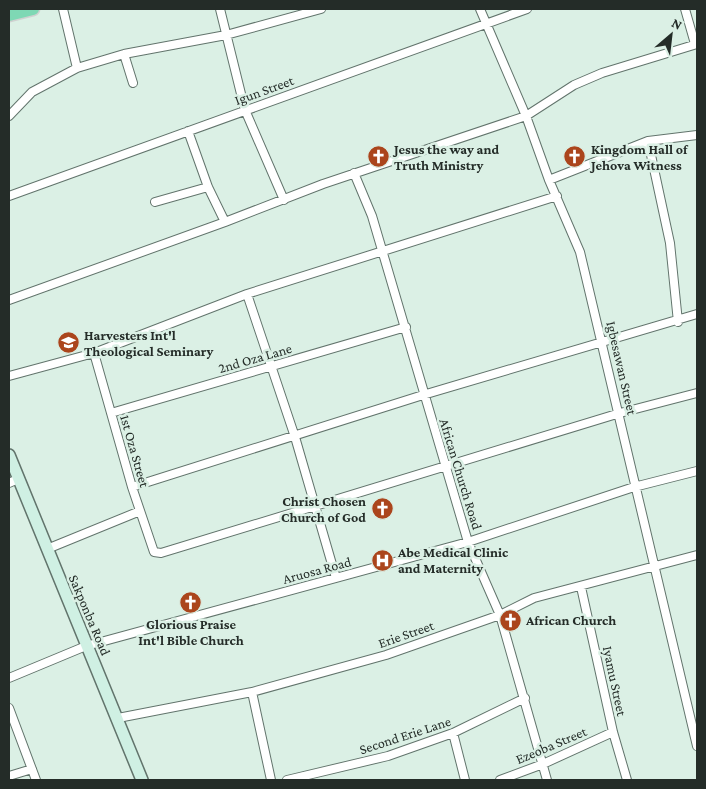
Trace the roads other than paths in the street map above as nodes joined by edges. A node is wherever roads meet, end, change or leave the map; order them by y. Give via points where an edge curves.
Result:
1 (33, 9) edge
2 (63, 9) edge
3 (220, 9) edge
4 (321, 9) edge
5 (480, 9) edge
6 (527, 9) edge
7 (685, 9) edge
8 (9, 15) edge
9 (486, 25) junction
10 (226, 35) junction
11 (696, 44) edge
12 (124, 54) junction
13 (77, 68) junction
14 (133, 83) dead end
15 (245, 110) junction
16 (9, 116) edge
17 (526, 116) junction
18 (188, 131) junction
19 (697, 135) edge
20 (648, 141) junction
21 (354, 173) junction
22 (549, 180) junction
23 (208, 187) junction
24 (9, 196) edge
25 (557, 196) junction
26 (284, 200) junction
27 (155, 202) dead end
28 (225, 222) junction
29 (382, 250) junction
30 (247, 294) junction
31 (9, 300) edge
32 (697, 314) edge
33 (678, 322) junction
34 (406, 327) junction
35 (603, 341) junction
36 (94, 354) junction
37 (270, 366) junction
38 (9, 376) edge
39 (697, 393) edge
40 (423, 395) junction
41 (112, 413) junction
42 (620, 413) junction
43 (295, 437) junction
44 (9, 455) edge
45 (447, 468) junction
46 (697, 471) edge
47 (13, 481) edge
48 (132, 487) junction
49 (634, 487) junction
50 (315, 508) junction
51 (140, 511) junction
52 (468, 542) junction
53 (46, 549) junction
54 (697, 555) edge
55 (655, 567) junction
56 (336, 578) junction
57 (581, 587) junction
58 (500, 615) junction
59 (86, 646) junction
60 (9, 678) edge
61 (252, 692) junction
62 (525, 698) junction
63 (9, 708) edge
64 (118, 718) junction
65 (613, 732) junction
66 (453, 734) junction
67 (697, 746) edge
68 (543, 764) junction
69 (32, 769) junction
70 (9, 776) edge
71 (36, 780) edge
72 (142, 780) edge
73 (271, 780) edge
74 (287, 780) edge
75 (466, 780) edge
76 (500, 780) edge
77 (547, 780) edge
78 (627, 780) edge

1 - 8 highway
2 - 13 street
3 - 10 street
4 - 10 street
5 - 9 street, Igbesawan Street
6 - 9 street, Igun Street
7 - 11 street
9 - 15 street, Igun Street
9 - 17 street, Igbesawan Street
10 - 12 street
10 - 15 street
11 - 17 street via 574,84
12 - 13 street
12 - 14 street
13 - 16 street via 32,92
15 - 18 street, Igun Street
15 - 26 street
17 - 21 street
17 - 22 street, Igbesawan Street
18 - 23 street
18 - 24 street, Igun Street
19 - 20 street
20 - 22 street
20 - 33 street via 670,243
21 - 26 street
21 - 29 street, African Church Road
22 - 25 street, Igbesawan Street
23 - 27 street
23 - 28 street
25 - 29 street
25 - 35 street, Igbesawan Street via 580,252
26 - 28 street
28 - 31 street
29 - 30 street
29 - 34 street, African Church Road
30 - 36 street
30 - 37 street
32 - 33 street
33 - 35 street
34 - 37 street, 2nd Oza Lane
34 - 40 street, African Church Road
35 - 40 street
35 - 42 street, Igbesawan Street
36 - 38 street
36 - 41 street, 1st Oza Street
37 - 41 street, 2nd Oza Lane
37 - 43 street
39 - 42 street
40 - 43 street
40 - 45 street, African Church Road
41 - 48 street, 1st Oza Street
42 - 45 street
42 - 49 street, Igbesawan Street
43 - 48 street
43 - 50 street
44 - 47 main road, Sakponba Road
45 - 50 street
45 - 52 street, African Church Road
46 - 49 street, Aruosa Road
47 - 53 main road, Sakponba Road
48 - 51 street, 1st Oza Street
49 - 52 street, Aruosa Road
49 - 55 street, Igbesawan Street
50 - 51 street, 1st Oza Street via 156,553
50 - 56 street
51 - 53 street
52 - 56 street, Aruosa Road
52 - 58 street, African Church Road
53 - 59 main road, Sakponba Road
54 - 55 street, Erie Street
55 - 57 street, Erie Street
55 - 67 street, Igbesawan Street
56 - 59 street, Aruosa Road
57 - 58 street, Erie Street via 534,598
57 - 65 street, Iyamu Street
58 - 61 street, Erie Street via 386,655
58 - 62 street, African Church Road
59 - 60 street, Aruosa Road
59 - 64 main road, Sakponba Road
61 - 64 street, Erie Street
61 - 73 street
62 - 66 street, Second Erie Lane
62 - 68 street, African Church Road
63 - 69 street
64 - 72 main road, Sakponba Road via 115,717
65 - 68 street, Ezeoba Street
65 - 78 street, Iyamu Street
66 - 74 street, Second Erie Lane via 388,756
66 - 75 street
68 - 76 street, Ezeoba Street
68 - 77 street, African Church Road
69 - 70 street
69 - 71 street

